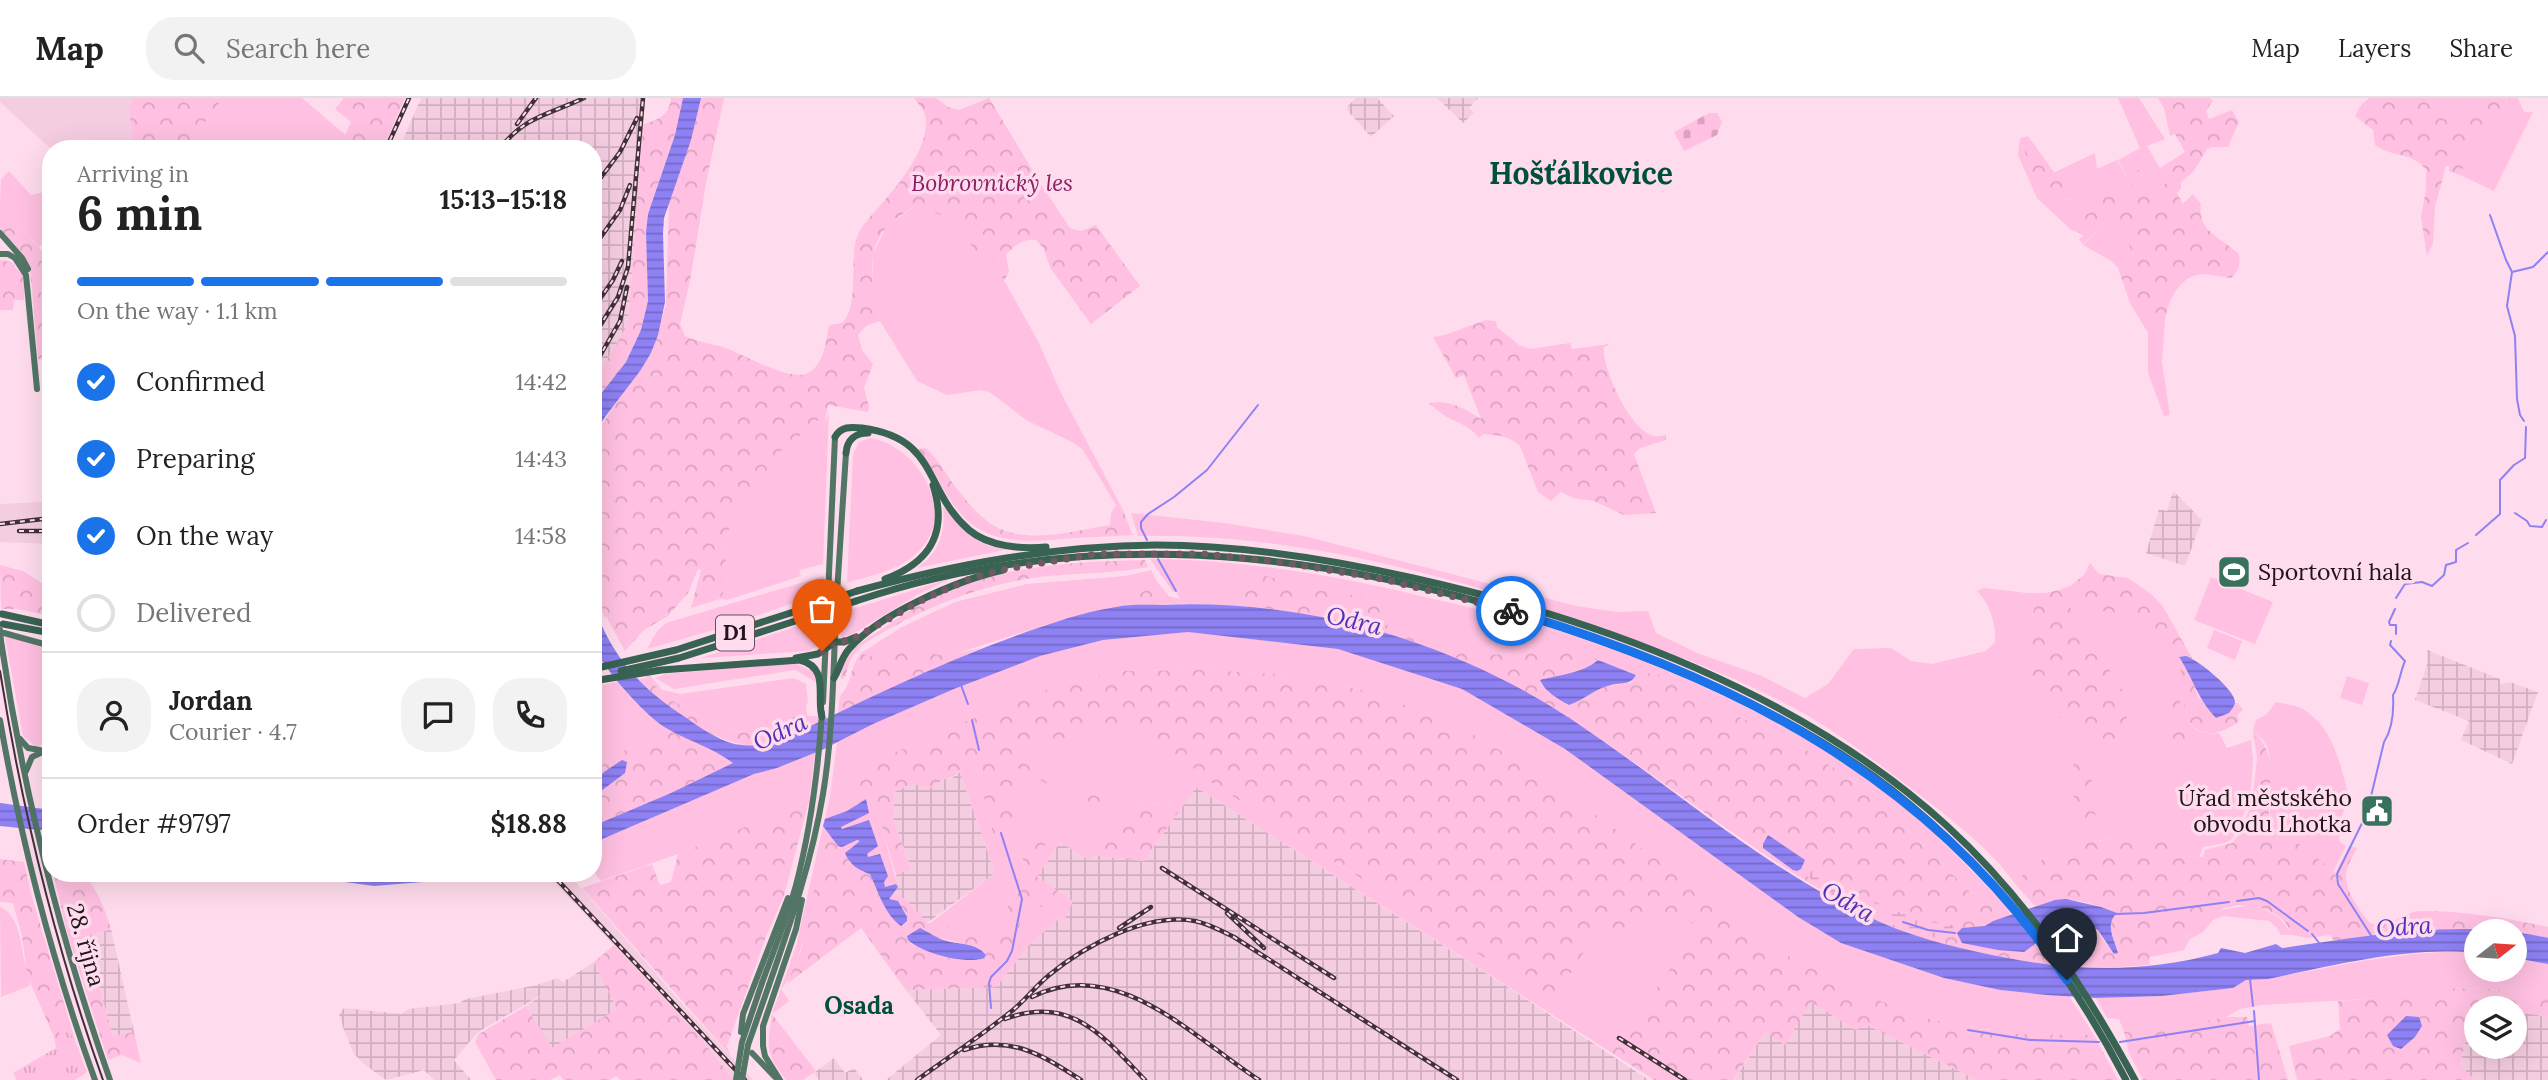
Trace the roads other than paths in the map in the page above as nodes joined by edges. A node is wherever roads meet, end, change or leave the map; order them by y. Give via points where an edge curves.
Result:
1 (0, 233) edge
2 (0, 254) edge
3 (30, 309) junction
4 (37, 389) dead end
5 (835, 437) joint
6 (846, 453) joint
7 (1096, 547) junction
8 (1124, 550) junction
9 (1079, 556) junction
10 (857, 592) junction
11 (837, 593) dead end
12 (828, 596) dead end
13 (836, 612) dead end
14 (2, 614) dead end
15 (827, 615) dead end
16 (883, 622) junction
17 (42, 623) edge
18 (2, 632) edge
19 (42, 633) edge
20 (835, 642) junction
21 (42, 643) edge
22 (826, 648) junction
23 (785, 660) junction
24 (661, 662) junction
25 (602, 668) edge
26 (602, 677) edge
27 (834, 678) junction
28 (823, 680) junction
29 (822, 717) joint
30 (0, 720) edge
31 (2, 731) junction
32 (17, 735) junction
33 (0, 747) edge
34 (42, 749) edge
35 (42, 752) edge
36 (0, 762) edge
37 (10, 771) junction
38 (25, 776) junction
39 (809, 845) junction
40 (42, 849) edge
41 (805, 877) junction
42 (50, 882) edge
43 (796, 884) junction
44 (2007, 893) junction
45 (766, 984) junction
46 (741, 1032) dead end
47 (752, 1053) dead end
48 (95, 1080) edge
49 (110, 1080) edge
50 (736, 1080) edge
51 (742, 1080) edge
52 (779, 1080) edge
53 (2126, 1080) edge
54 (2135, 1080) edge

1 - 3 main road via 27,267
2 - 3 main road via 10,255 22,265
3 - 4 main road
5 - 7 highway via 849,427 902,440 924,461 963,524 988,541 1040,548
5 - 12 main road
6 - 10 highway via 851,439 862,433 899,441 924,465 938,505 938,527 925,556 899,574
6 - 11 main road
7 - 8 highway, D1
7 - 10 highway, D1 via 968,564
8 - 9 highway, D1
8 - 44 highway, D1 via 1273,553 1384,571 1539,611 1669,658 1775,707 1865,760 1947,826
9 - 16 highway via 972,578
9 - 24 highway, D1, bridge via 940,577
10 - 24 highway, D1, bridge
13 - 20 main road
14 - 17 highway
15 - 22 main road
16 - 20 highway via 851,640
16 - 27 highway via 848,650
18 - 19 highway
18 - 21 main road
18 - 32 main road, 28. října
20 - 22 highway
20 - 27 main road
22 - 23 highway via 818,654
22 - 28 main road
23 - 24 highway
23 - 28 highway via 808,662
24 - 25 highway, D1
24 - 26 highway
27 - 39 main road via 827,762
28 - 29 highway
29 - 39 main road
30 - 31 main road, 28. října
31 - 33 main road
31 - 37 main road, 28. října
32 - 34 main road via 30,748
32 - 38 main road, 28. října
35 - 38 main road via 32,757
36 - 37 main road
37 - 48 main road, 28. října via 32,868
38 - 40 main road, 28. října
39 - 41 main road
39 - 43 main road
41 - 45 main road
41 - 52 main road via 796,929 763,1026 765,1056
42 - 49 main road, 28. října
43 - 45 main road
43 - 46 main road via 759,968
44 - 53 highway, D1 via 2061,970
44 - 54 highway, D1 via 2042,930 2073,975
45 - 50 main road, bridge via 742,1042
45 - 51 main road, bridge
47 - 52 main road

